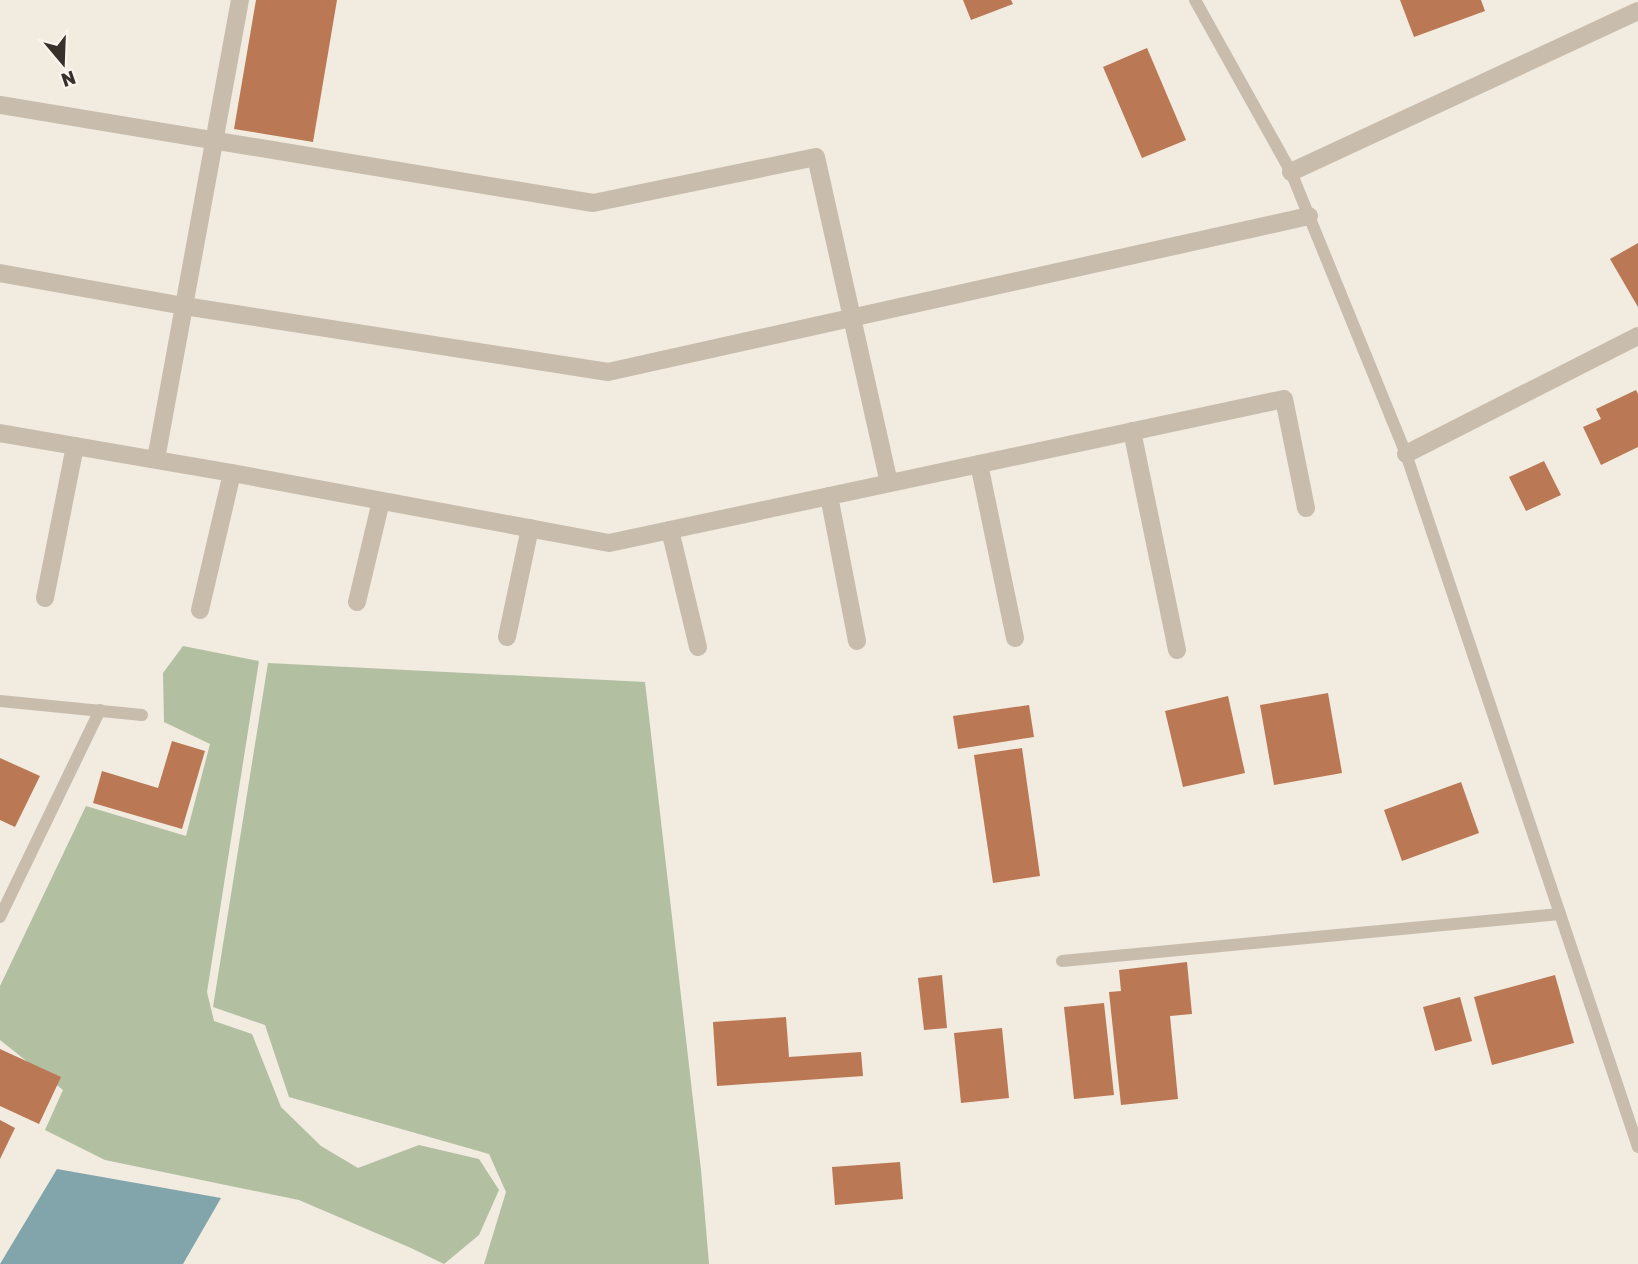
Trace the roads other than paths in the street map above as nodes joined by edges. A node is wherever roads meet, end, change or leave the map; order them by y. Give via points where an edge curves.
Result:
1 (240, 0) edge
2 (1195, 0) edge
3 (1638, 11) edge
4 (0, 105) edge
5 (214, 140) junction
6 (1291, 172) junction
7 (1309, 216) junction
8 (0, 273) edge
9 (184, 306) junction
10 (852, 318) junction
11 (1638, 336) edge
12 (1132, 431) junction
13 (0, 433) edge
14 (75, 446) junction
15 (1406, 454) junction
16 (156, 459) junction
17 (979, 464) junction
18 (232, 473) junction
19 (889, 483) junction
20 (829, 496) junction
21 (381, 500) junction
22 (1306, 508) dead end
23 (530, 528) junction
24 (670, 530) junction
25 (45, 598) dead end
26 (357, 602) dead end
27 (200, 610) dead end
28 (507, 637) dead end
29 (1015, 638) dead end
30 (857, 641) dead end
31 (698, 647) dead end
32 (1177, 650) dead end
33 (0, 701) edge
34 (100, 710) junction
35 (142, 715) dead end
36 (1560, 914) junction
37 (0, 917) edge
38 (1062, 961) dead end
39 (1638, 1147) edge

1 - 5 street
2 - 6 lane
3 - 6 street
4 - 5 street
5 - 9 street
5 - 10 street via 593,203 816,157
6 - 7 lane
7 - 10 street
7 - 15 lane
8 - 9 street
9 - 10 street via 608,372
9 - 16 street
10 - 19 street
11 - 15 street
12 - 17 street
12 - 22 street via 1284,399
12 - 32 street
13 - 14 street
14 - 16 street
14 - 25 street
15 - 36 lane
16 - 18 street
17 - 19 street
17 - 29 street
18 - 21 street
18 - 27 street
19 - 20 street
20 - 24 street
20 - 30 street
21 - 23 street
21 - 26 street
23 - 24 street via 609,543
23 - 28 street
24 - 31 street
33 - 34 lane
34 - 35 lane
34 - 37 lane
36 - 38 lane
36 - 39 lane

